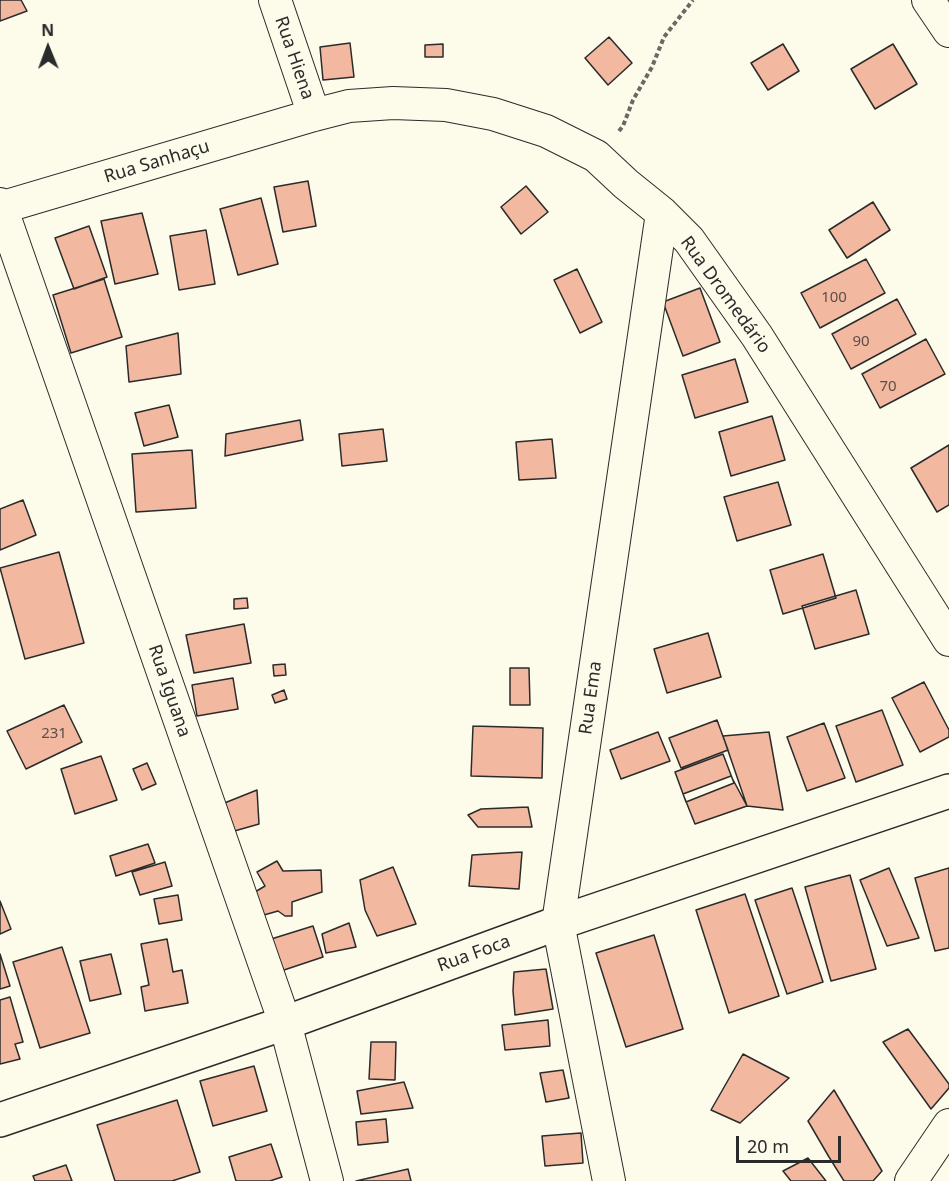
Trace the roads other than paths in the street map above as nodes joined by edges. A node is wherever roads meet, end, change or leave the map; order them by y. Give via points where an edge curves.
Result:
1 (275, 0) edge
2 (928, 0) edge
3 (949, 31) edge
4 (314, 115) junction
5 (0, 207) edge
6 (662, 213) junction
7 (949, 640) edge
8 (949, 791) edge
9 (558, 923) junction
10 (285, 1023) junction
11 (0, 1119) edge
12 (949, 1125) edge
13 (327, 1181) edge
14 (609, 1181) edge
15 (911, 1181) edge

1 - 4 street, Rua Hiena
2 - 3 street
4 - 5 street, Rua Sanhaçu
4 - 6 street, Rua Dromedário via 349,106 393,103 446,105 493,114 546,131 596,156
5 - 10 street, Rua Iguana
6 - 7 street, Rua Dromedário via 689,240 757,336
6 - 9 street, Rua Ema
8 - 9 street, Rua Foca
9 - 10 street, Rua Foca
9 - 14 street, Rua Ema
10 - 11 street, Rua Foca
10 - 13 street, Rua Iguana
12 - 15 street

